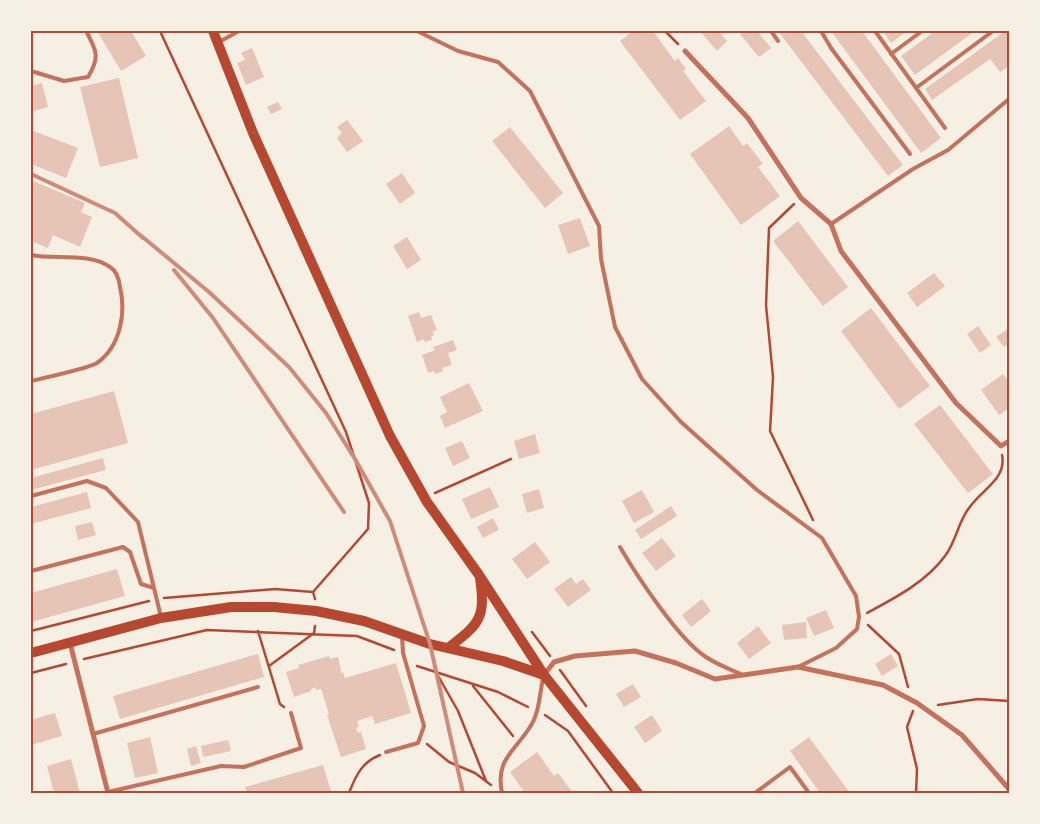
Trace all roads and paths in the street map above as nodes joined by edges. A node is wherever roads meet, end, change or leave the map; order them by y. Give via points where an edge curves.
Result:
1 (86, 31) edge
2 (160, 31) edge
3 (213, 31) edge
4 (240, 31) edge
5 (417, 31) edge
6 (665, 31) edge
7 (771, 31) edge
8 (821, 31) edge
9 (875, 31) edge
10 (922, 31) edge
11 (993, 31) edge
12 (778, 40) dead end
13 (217, 43) junction
14 (685, 51) joint
15 (891, 54) junction
16 (31, 71) edge
17 (916, 88) junction
18 (1009, 99) edge
19 (945, 128) dead end
20 (910, 154) dead end
21 (801, 198) junction
22 (831, 224) junction
23 (31, 255) edge
24 (31, 381) edge
25 (1009, 441) edge
26 (1001, 446) junction
27 (511, 458) dead end
28 (430, 485) dead end
29 (435, 493) junction
30 (31, 496) edge
31 (438, 498) dead end
32 (822, 538) junction
33 (620, 547) dead end
34 (31, 571) edge
35 (479, 575) junction
36 (154, 588) junction
37 (313, 592) dead end
38 (859, 617) junction
39 (161, 618) junction
40 (315, 626) dead end
41 (530, 630) dead end
42 (258, 632) junction
43 (314, 634) junction
44 (402, 634) junction
45 (69, 642) junction
46 (448, 648) junction
47 (31, 653) edge
48 (403, 653) junction
49 (74, 661) junction
50 (554, 662) junction
51 (270, 666) junction
52 (798, 667) junction
53 (31, 673) edge
54 (437, 674) junction
55 (740, 674) junction
56 (544, 675) junction
57 (472, 684) junction
58 (258, 687) dead end
59 (911, 700) junction
60 (1009, 701) edge
61 (917, 702) junction
62 (924, 707) junction
63 (588, 709) dead end
64 (537, 711) junction
65 (291, 713) joint
66 (93, 734) junction
67 (420, 739) junction
68 (518, 742) junction
69 (386, 752) joint
70 (486, 781) junction
71 (494, 787) dead end
72 (1009, 789) edge
73 (108, 792) edge
74 (350, 793) edge
75 (502, 793) edge
76 (613, 793) edge
77 (638, 793) edge
78 (755, 793) edge
79 (809, 793) edge
80 (916, 793) edge

1 - 16 lane via 96,48 96,63 88,77 64,81
2 - 37 path via 346,432 369,504 368,529
3 - 13 main road
4 - 13 lane
5 - 32 lane via 458,51 498,62 530,91 598,226 601,260 615,327 642,379 681,422 757,490
6 - 14 path
7 - 12 lane
8 - 20 lane
9 - 15 lane
10 - 15 lane
11 - 17 lane
13 - 35 main road via 252,133 390,436 427,502
14 - 21 street via 748,118
15 - 17 lane
17 - 19 lane
18 - 22 lane via 948,150 913,169
21 - 22 street
21 - 32 path via 769,228 766,305 773,377 770,431
22 - 26 street via 841,251 956,403
23 - 24 lane via 89,259 110,267 118,276 124,301 123,321 111,348 97,363
25 - 26 street
26 - 38 path via 1004,464 997,479 969,508 946,556 905,592
27 - 29 path
28 - 29 path
29 - 31 path
30 - 36 lane via 87,481 106,488 138,522
32 - 38 lane via 856,596
33 - 55 lane via 633,570 678,630 704,656
34 - 36 lane via 122,547 130,552 141,584
35 - 46 main road via 484,604 478,622
35 - 56 main road
36 - 39 lane
38 - 52 lane via 857,629 836,648
38 - 59 path via 899,654
39 - 44 main road via 231,608 274,607 316,611 364,621
39 - 45 main road
40 - 43 path
41 - 50 path
42 - 43 path
42 - 49 path via 207,630
42 - 51 path
43 - 48 path via 357,636
43 - 51 path
44 - 46 main road
44 - 48 lane
45 - 47 main road
45 - 49 street
46 - 56 main road
48 - 54 path via 418,668
48 - 67 lane via 424,726
49 - 53 path
49 - 66 street
50 - 55 street via 575,656 634,651 715,679
50 - 56 street
50 - 63 path
51 - 65 path via 280,704
52 - 55 street
52 - 59 street via 883,686
54 - 57 path
54 - 70 path via 458,710
56 - 64 lane
56 - 77 main road
57 - 64 path via 498,692
57 - 68 path
58 - 66 lane
59 - 61 street
60 - 62 path via 978,699
61 - 62 street
61 - 80 path via 907,728 917,769
62 - 72 street via 962,735
64 - 68 lane via 531,726
64 - 76 path via 568,731
65 - 73 lane via 301,748 244,767 221,766
66 - 73 street
67 - 69 lane via 418,743
67 - 70 path via 449,762
68 - 75 lane via 505,759 499,778
69 - 74 path via 368,759
70 - 71 path
78 - 79 lane via 790,767

